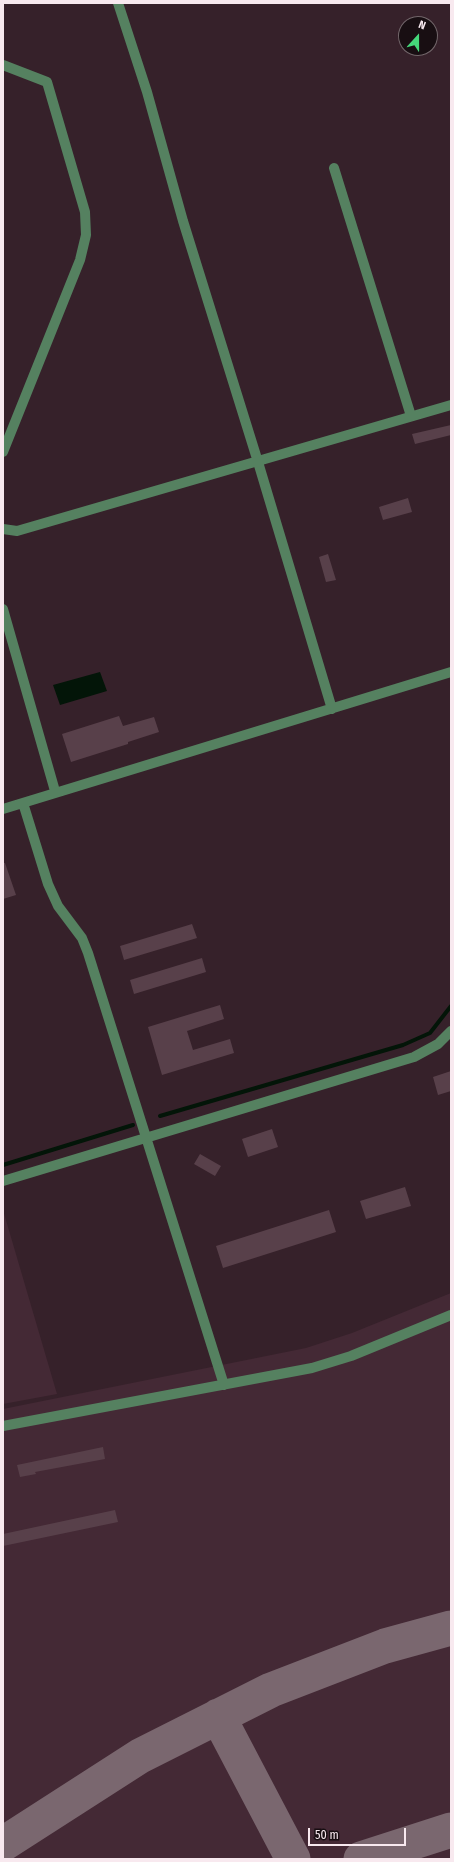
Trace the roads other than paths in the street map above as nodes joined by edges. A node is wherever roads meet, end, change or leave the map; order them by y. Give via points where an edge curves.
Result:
1 (118, 3) edge
2 (3, 65) edge
3 (334, 168) dead end
4 (451, 405) edge
5 (411, 416) junction
6 (3, 452) edge
7 (258, 462) junction
8 (3, 529) edge
9 (3, 609) edge
10 (451, 672) edge
11 (332, 709) junction
12 (55, 791) junction
13 (23, 803) junction
14 (3, 809) edge
15 (451, 1031) edge
16 (147, 1138) junction
17 (3, 1181) edge
18 (451, 1315) edge
19 (224, 1385) junction
20 (3, 1426) edge

1 - 7 lane
2 - 6 lane via 47,82 85,212 86,235 80,260
3 - 5 lane
4 - 5 lane
5 - 7 lane
7 - 8 lane via 17,530
7 - 11 lane
9 - 12 lane
10 - 11 lane
11 - 12 lane
12 - 13 lane
13 - 14 lane
13 - 16 lane via 48,884 58,906 82,938 88,953
15 - 16 lane via 438,1044 414,1057
16 - 17 lane
16 - 19 lane
18 - 19 lane via 351,1356 312,1368
19 - 20 lane

